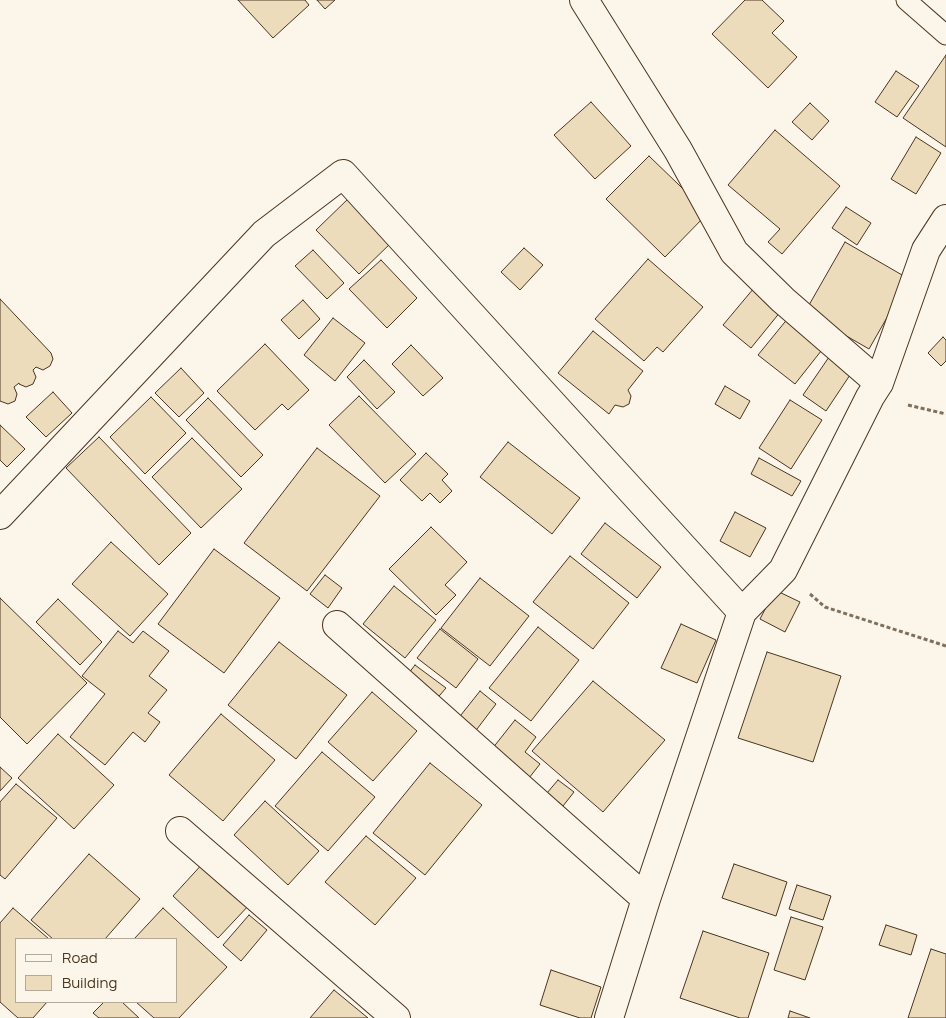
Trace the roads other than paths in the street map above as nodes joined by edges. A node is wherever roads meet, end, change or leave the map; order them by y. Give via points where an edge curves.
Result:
1 (584, 0) edge
2 (906, 0) edge
3 (946, 36) edge
4 (946, 219) edge
5 (879, 383) junction
6 (0, 515) edge
7 (742, 612) junction
8 (337, 625) dead end
9 (180, 831) dead end
10 (646, 900) junction
11 (396, 1018) edge
12 (609, 1018) edge

1 - 5 street via 678,150 734,252 783,300
2 - 3 lane
4 - 5 street via 926,250
5 - 7 street via 783,570
6 - 7 street via 264,234 343,174
7 - 10 street
8 - 10 street
9 - 11 street
10 - 12 street

